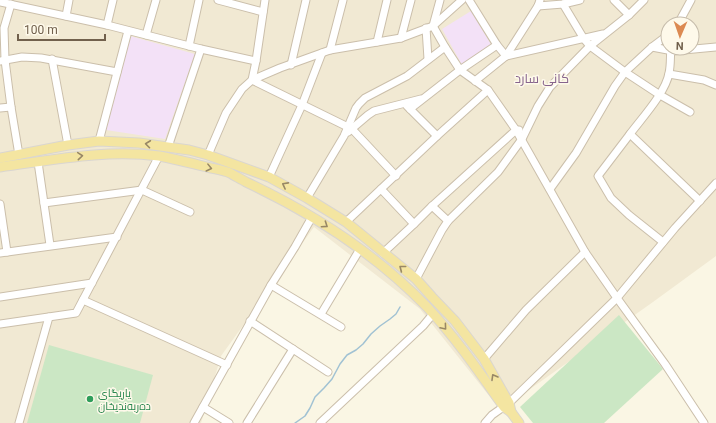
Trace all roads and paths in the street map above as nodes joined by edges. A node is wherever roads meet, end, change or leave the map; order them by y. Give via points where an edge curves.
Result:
1 (69, 0) edge
2 (113, 0) edge
3 (156, 0) edge
4 (199, 0) edge
5 (265, 0) edge
6 (306, 0) edge
7 (343, 0) edge
8 (387, 0) edge
9 (411, 0) edge
10 (440, 0) edge
11 (462, 0) edge
12 (470, 0) edge
13 (576, 0) edge
14 (614, 0) edge
15 (644, 0) edge
16 (691, 0) edge
17 (223, 1) edge
18 (0, 2) edge
19 (23, 3) edge
20 (539, 3) edge
21 (11, 4) junction
22 (563, 4) junction
23 (263, 12) junction
24 (629, 15) junction
25 (66, 16) junction
26 (682, 16) edge
27 (107, 26) junction
28 (429, 27) junction
29 (128, 31) junction
30 (605, 34) junction
31 (146, 35) junction
32 (401, 38) junction
33 (584, 39) junction
34 (660, 40) edge
35 (377, 42) junction
36 (497, 45) junction
37 (189, 46) junction
38 (590, 46) junction
39 (445, 47) junction
40 (652, 47) junction
41 (716, 47) edge
42 (660, 48) edge
43 (700, 48) edge
44 (201, 49) junction
45 (330, 50) junction
46 (322, 53) junction
47 (506, 56) junction
48 (670, 56) edge
49 (52, 59) junction
50 (3, 60) edge
51 (428, 60) junction
52 (256, 61) junction
53 (291, 64) junction
54 (460, 70) junction
55 (117, 72) junction
56 (625, 72) junction
57 (669, 74) junction
58 (252, 80) junction
59 (475, 81) junction
60 (716, 85) edge
61 (488, 90) junction
62 (660, 95) junction
63 (425, 98) junction
64 (404, 103) junction
65 (302, 105) junction
66 (11, 107) junction
67 (0, 108) edge
68 (410, 109) junction
69 (690, 112) dead end
70 (349, 128) junction
71 (516, 130) junction
72 (526, 130) junction
73 (630, 134) junction
74 (437, 136) junction
75 (522, 139) junction
76 (99, 141) junction
77 (66, 145) junction
78 (168, 147) junction
79 (19, 155) junction
80 (208, 155) junction
81 (159, 156) junction
82 (65, 157) junction
83 (0, 158) edge
84 (38, 162) junction
85 (0, 168) edge
86 (396, 176) junction
87 (269, 177) junction
88 (716, 183) edge
89 (550, 189) junction
90 (142, 190) junction
91 (381, 190) junction
92 (307, 198) junction
93 (700, 201) junction
94 (44, 203) junction
95 (0, 204) edge
96 (432, 206) junction
97 (190, 212) dead end
98 (312, 217) junction
99 (448, 221) junction
100 (346, 222) junction
101 (414, 224) junction
102 (362, 235) junction
103 (117, 237) junction
104 (664, 242) junction
105 (50, 245) junction
106 (360, 250) junction
107 (379, 250) junction
108 (3, 252) edge
109 (585, 252) junction
110 (416, 279) junction
111 (92, 283) junction
112 (271, 285) junction
113 (0, 297) edge
114 (617, 298) junction
115 (83, 300) junction
116 (321, 314) junction
117 (433, 314) junction
118 (49, 317) junction
119 (250, 321) junction
120 (0, 324) edge
121 (341, 327) dead end
122 (293, 349) junction
123 (484, 359) junction
124 (227, 365) junction
125 (328, 372) dead end
126 (204, 406) junction
127 (508, 408) junction
128 (18, 423) edge
129 (194, 423) edge
130 (229, 423) edge
131 (247, 423) edge
132 (320, 423) edge
133 (485, 423) edge
134 (518, 423) edge
135 (704, 423) edge

1 - 25 street
2 - 27 street
3 - 31 street
4 - 37 street
5 - 23 street
6 - 53 street
7 - 45 street
8 - 35 street
9 - 32 street
10 - 28 street
11 - 28 street
12 - 36 street
13 - 22 street
14 - 24 street
15 - 24 street
16 - 26 street
17 - 23 street
18 - 21 street
19 - 21 street
19 - 25 street
20 - 22 street
20 - 47 street
21 - 50 street via 4,28
22 - 33 street
23 - 52 street
24 - 30 street
25 - 27 street
27 - 29 street
28 - 32 street
28 - 39 street
28 - 51 street
29 - 31 street
29 - 55 street
30 - 33 street
30 - 38 street
31 - 37 street
32 - 35 street
33 - 38 street
33 - 47 street
34 - 40 street
35 - 45 street
36 - 47 street
36 - 54 street
37 - 44 street
38 - 56 street
38 - 72 street via 550,87
39 - 51 street
39 - 54 street
40 - 42 street
40 - 56 street
41 - 43 street
44 - 52 street
44 - 78 street
45 - 46 street
46 - 53 street
46 - 65 street
47 - 59 street
48 - 57 street
49 - 50 street via 31,57
49 - 55 street
49 - 77 street
50 - 66 street
51 - 70 street via 407,76 362,101 354,112
52 - 58 street
53 - 58 street
54 - 59 street
54 - 63 street
55 - 76 street
56 - 62 street
56 - 89 street via 576,153
57 - 60 street via 704,80
57 - 62 street
58 - 65 street
58 - 80 street via 242,89 226,113
59 - 61 street
61 - 71 street
61 - 74 street
62 - 69 street
62 - 73 street
63 - 64 street
63 - 68 street
64 - 68 street
64 - 70 street via 374,111
65 - 70 street
65 - 87 street
66 - 67 street
66 - 79 street
68 - 74 street
70 - 86 street
70 - 92 street
71 - 72 street
71 - 75 street
71 - 96 street
72 - 75 street
73 - 93 street
73 - 104 street via 598,176 611,198
74 - 86 street
75 - 89 street
75 - 99 street via 498,172
76 - 77 main road
78 -> 76 main road
77 - 79 main road
77 - 82 main road
78 - 80 main road
79 - 83 main road
80 - 87 main road
82 -> 81 main road via 101,154
81 - 90 street
81 -> 98 main road via 229,173
82 - 84 main road
84 - 85 main road
84 - 94 street
86 - 91 street
92 -> 87 main road
88 - 93 street
89 - 109 street
90 - 94 street
90 - 97 street
90 - 103 street
91 - 100 street
91 - 101 street
92 - 100 main road
93 - 104 street
94 - 105 street
95 - 108 street
96 - 99 street
96 - 101 street
98 -> 106 main road
98 - 112 street
99 - 110 street
100 - 102 main road
101 - 107 street
102 - 106 main road
102 - 107 main road
103 - 105 street
103 - 111 street
104 - 114 street
105 - 108 street
106 - 107 main road via 371,246
106 - 116 street
106 - 117 main road via 403,284
110 -> 107 main road
109 - 114 street
109 - 123 street via 526,310
110 - 123 main road via 455,321
111 - 113 street
111 - 115 street
112 - 116 street
112 - 119 street
114 - 127 street
114 - 135 street
115 - 118 street via 76,313
115 - 124 street
116 - 121 street
117 -> 127 main road
117 - 132 street
118 - 120 street
118 - 128 street
119 - 122 street
119 - 124 street
122 - 125 street
122 - 131 street
127 -> 123 main road
124 - 126 street
126 - 129 street
126 - 130 street
127 - 133 street via 492,415
127 - 134 main road

